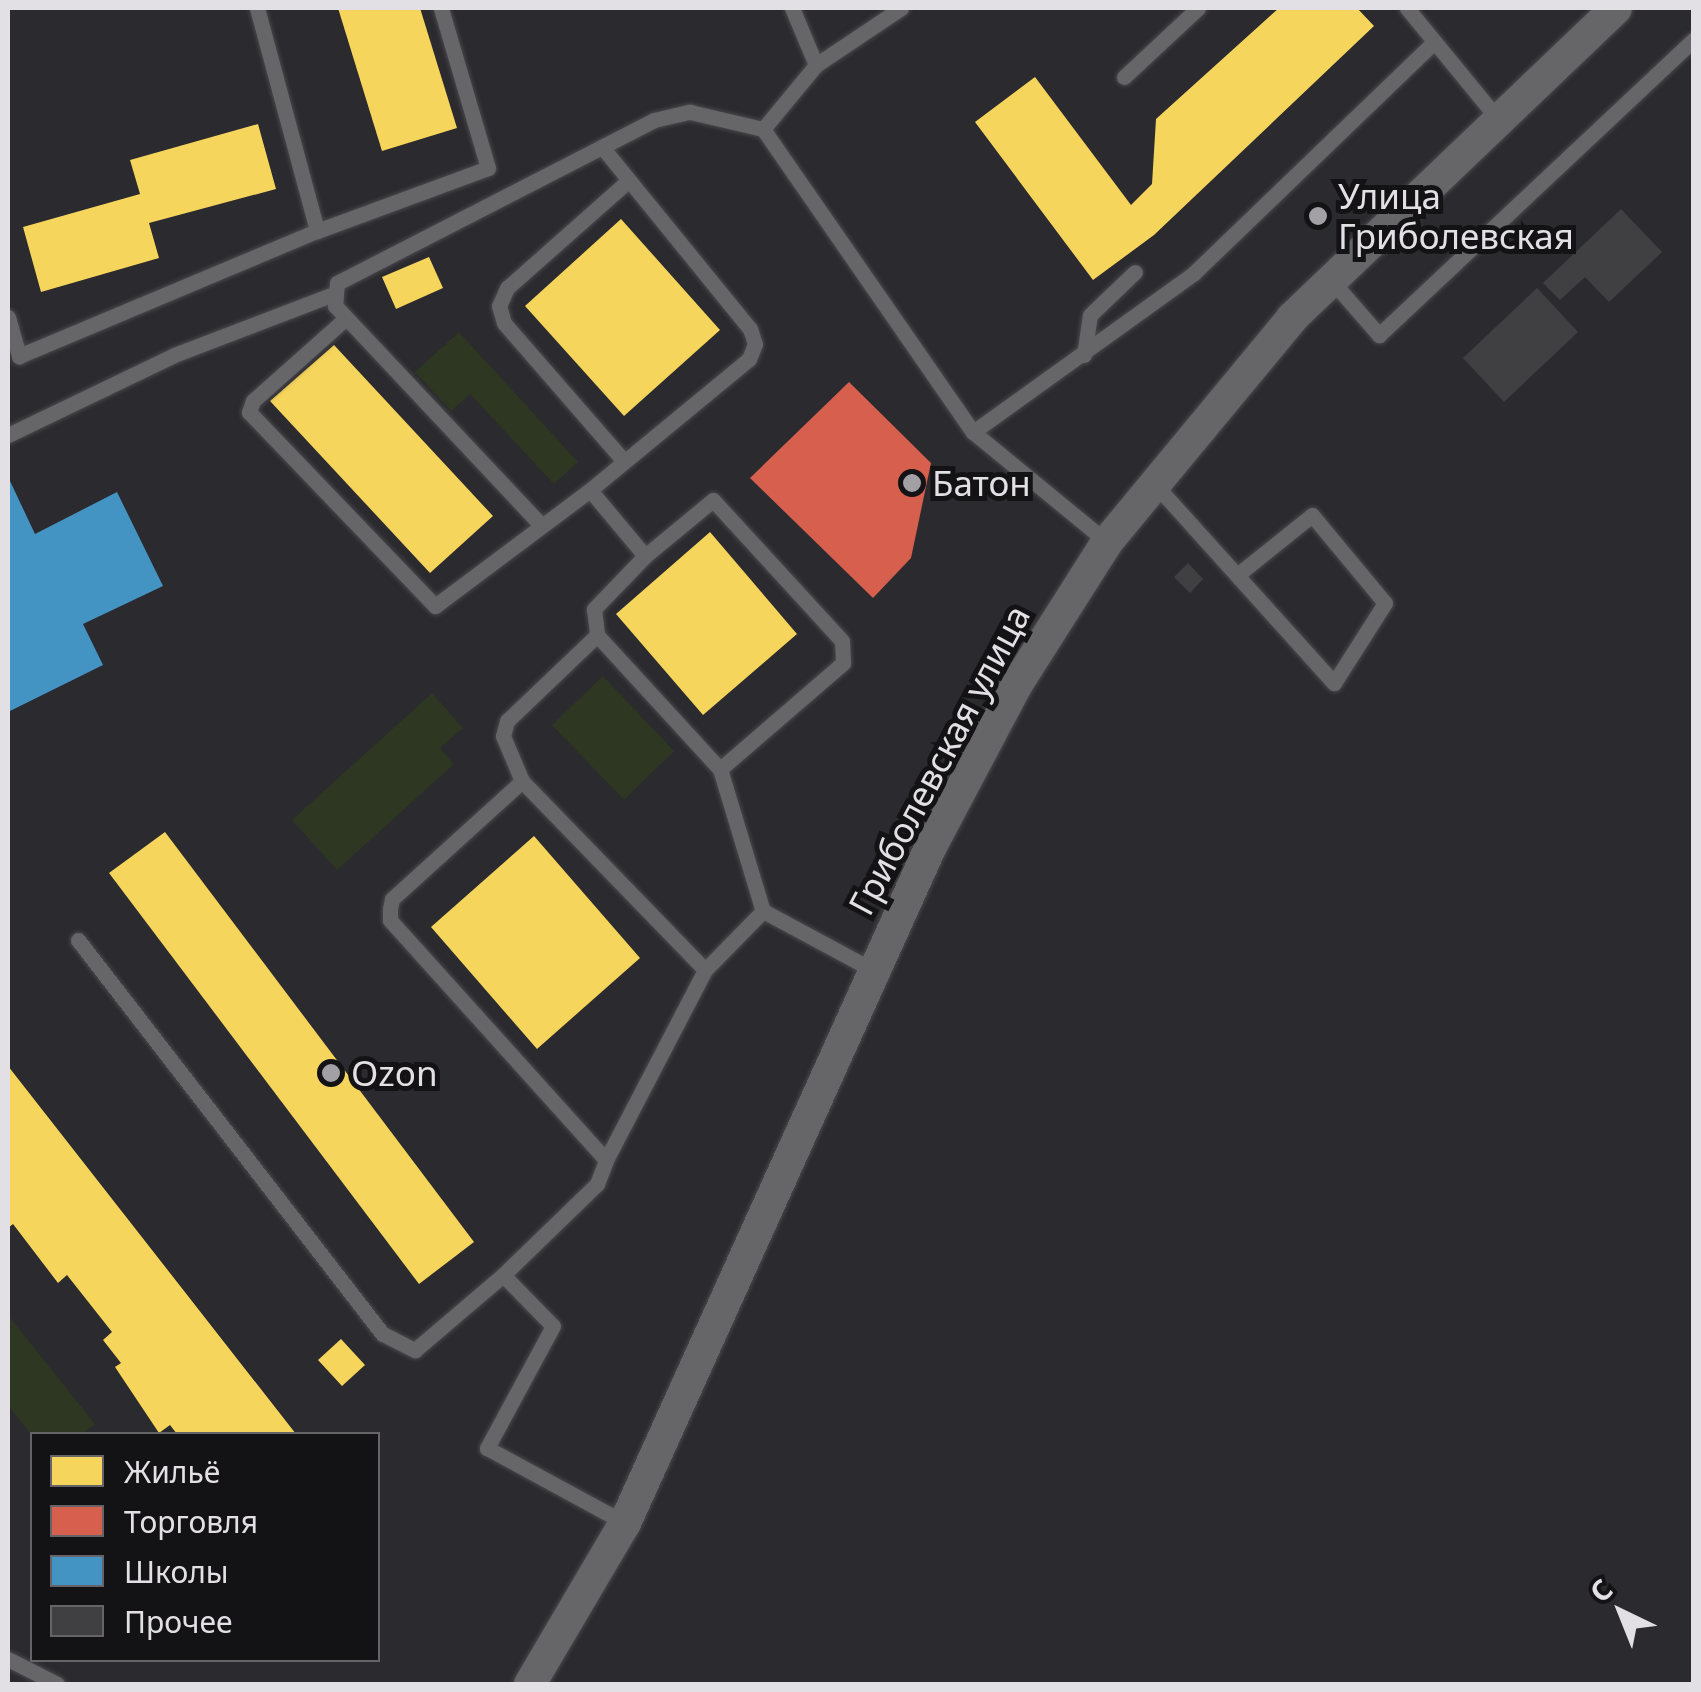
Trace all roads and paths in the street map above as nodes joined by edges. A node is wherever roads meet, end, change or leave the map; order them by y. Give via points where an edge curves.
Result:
1 (257, 8) edge
2 (441, 8) edge
3 (792, 8) edge
4 (901, 8) edge
5 (1198, 8) edge
6 (1407, 8) edge
7 (1616, 8) edge
8 (1694, 38) edge
9 (1431, 45) junction
10 (816, 65) junction
11 (1124, 77) dead end
12 (1498, 120) junction
13 (763, 129) junction
14 (602, 147) junction
15 (628, 180) junction
16 (316, 231) junction
17 (1135, 272) dead end
18 (1332, 281) junction
19 (332, 295) junction
20 (8, 317) edge
21 (346, 318) junction
22 (1084, 354) junction
23 (973, 432) junction
24 (8, 435) edge
25 (623, 460) junction
26 (1152, 482) junction
27 (590, 490) junction
28 (541, 525) junction
29 (1107, 542) junction
30 (646, 556) junction
31 (1237, 575) junction
32 (597, 635) junction
33 (720, 769) junction
34 (522, 781) junction
35 (762, 910) junction
36 (78, 940) dead end
37 (704, 970) junction
38 (874, 970) junction
39 (606, 1160) junction
40 (503, 1275) junction
41 (625, 1523) junction
42 (8, 1659) edge
43 (57, 1684) edge
44 (530, 1684) edge

1 - 16 lane
2 - 16 lane via 488,168
3 - 10 lane
4 - 10 lane
5 - 11 lane
6 - 9 lane
7 - 12 street, Гриболевская улица
8 - 18 lane via 1380,334
9 - 12 lane
9 - 22 lane via 1194,273
10 - 13 lane
12 - 18 street, Гриболевская улица
13 - 14 lane via 690,112 654,120
13 - 23 lane
14 - 15 lane
14 - 19 lane via 337,283
15 - 25 lane via 507,288 499,306 504,323
15 - 25 lane via 750,329 755,344 749,359
16 - 20 lane via 19,356
17 - 22 lane via 1090,315
18 - 26 street, Гриболевская улица
19 - 21 lane
19 - 24 lane via 174,354
21 - 28 lane
21 - 28 lane via 253,401 253,420 435,606
22 - 23 lane
23 - 29 lane
25 - 27 lane
26 - 29 street, Гриболевская улица
26 - 31 lane
27 - 28 lane
27 - 30 lane
29 - 38 street, Гриболевская улица via 1018,684
30 - 32 lane via 594,609
30 - 33 lane via 713,500 847,652 843,663
31 - 31 lane via 1334,684 1386,603 1312,515
32 - 33 lane
32 - 34 lane via 507,721 502,736
33 - 35 lane
34 - 37 lane
34 - 39 lane via 392,899 390,920
35 - 37 lane
35 - 38 lane
36 - 40 lane via 382,1334 414,1350
37 - 39 lane
38 - 41 street, Гриболевская улица
39 - 40 lane via 597,1184
40 - 41 lane via 554,1326 487,1448
41 - 44 street, Гриболевская улица
42 - 43 lane

